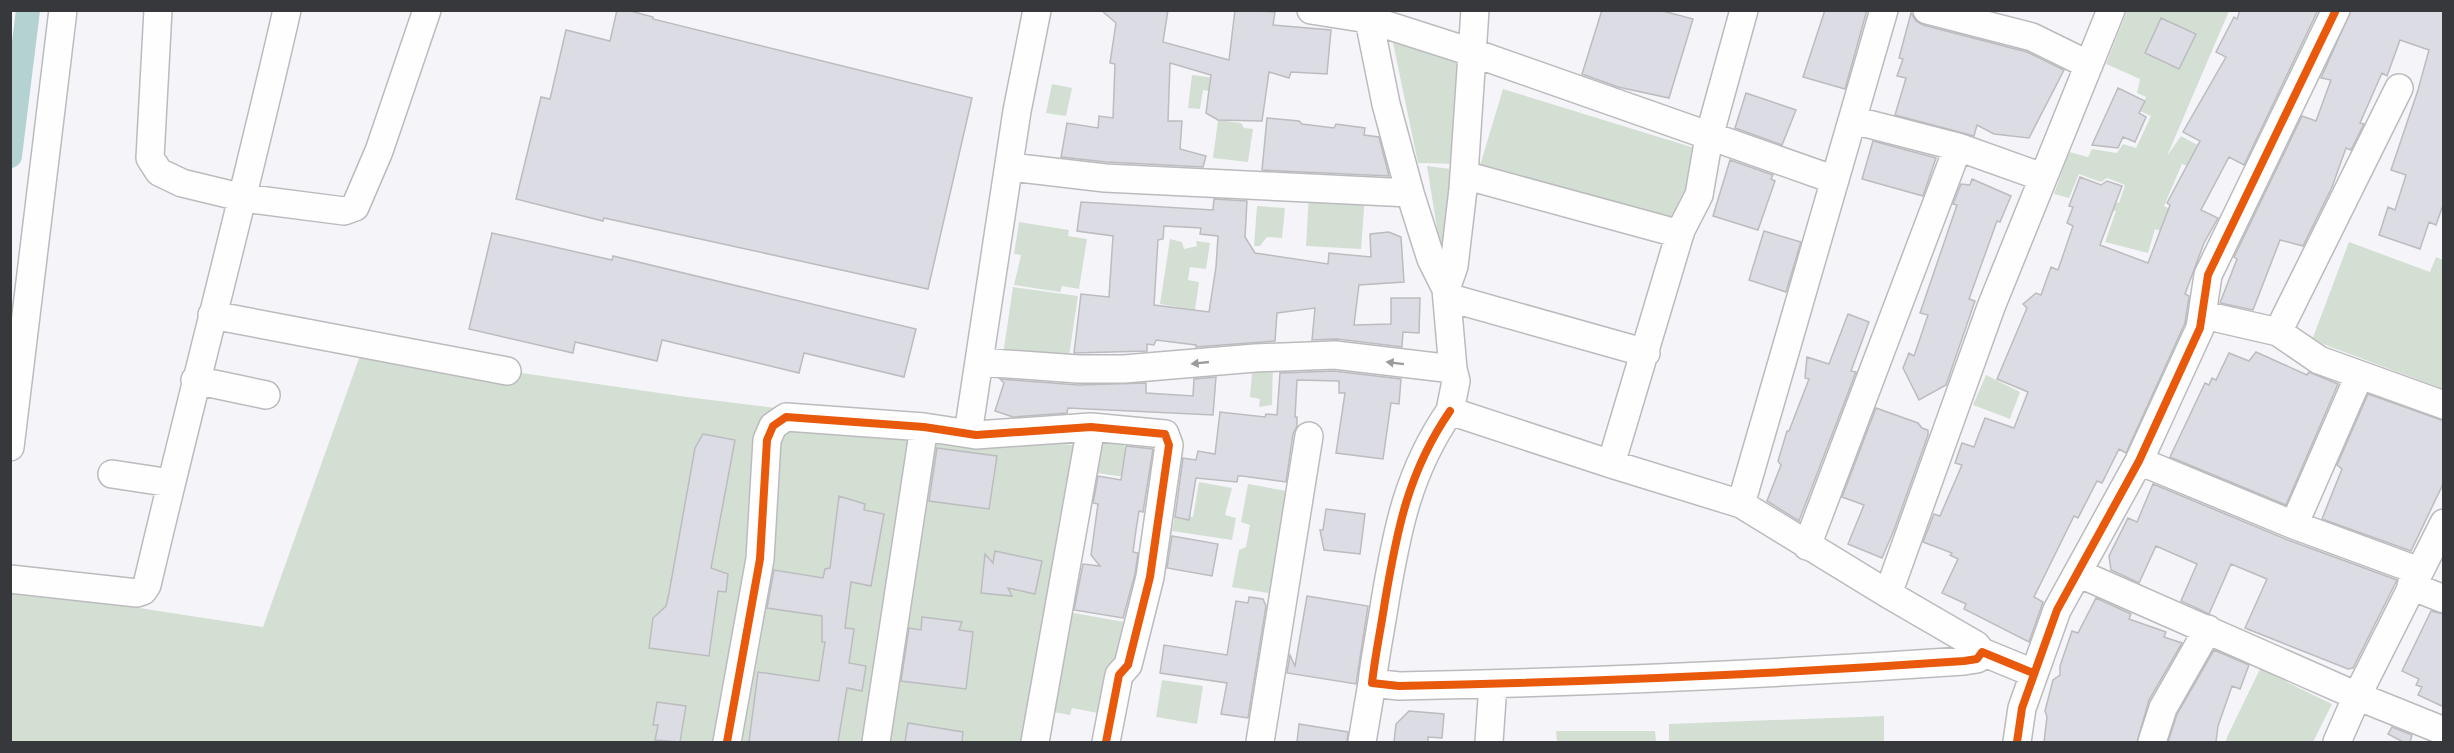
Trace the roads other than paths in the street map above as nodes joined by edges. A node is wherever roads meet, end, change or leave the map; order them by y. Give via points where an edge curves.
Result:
1 (63, 10) edge
2 (158, 10) edge
3 (287, 10) edge
4 (427, 10) edge
5 (1037, 10) edge
6 (1311, 10) edge
7 (1475, 10) edge
8 (1744, 10) edge
9 (1884, 10) edge
10 (1927, 10) edge
11 (2111, 10) edge
12 (2336, 10) edge
13 (1367, 15) edge
14 (1471, 52) junction
15 (2089, 65) junction
16 (2399, 88) dead end
17 (1853, 120) junction
18 (1709, 137) junction
19 (1958, 147) junction
20 (1010, 167) junction
21 (1464, 176) junction
22 (2042, 177) junction
23 (1835, 180) junction
24 (1410, 193) junction
25 (244, 198) junction
26 (1680, 234) junction
27 (1447, 293) junction
28 (212, 315) junction
29 (2204, 315) junction
30 (2278, 332) junction
31 (1646, 354) junction
32 (980, 362) junction
33 (1453, 369) junction
34 (507, 371) dead end
35 (2359, 376) junction
36 (195, 380) junction
37 (266, 394) dead end
38 (2444, 405) edge
39 (1450, 411) junction
40 (924, 427) junction
41 (1091, 427) junction
42 (971, 433) junction
43 (1309, 436) dead end
44 (10, 447) edge
45 (2139, 461) junction
46 (1611, 464) junction
47 (112, 474) dead end
48 (171, 483) junction
49 (1741, 504) junction
50 (2444, 523) edge
51 (2294, 525) junction
52 (1807, 546) junction
53 (2078, 573) junction
54 (10, 579) edge
55 (2415, 579) junction
56 (1888, 594) junction
57 (2444, 599) edge
58 (2208, 629) junction
59 (1982, 652) junction
60 (2033, 673) junction
61 (1372, 683) junction
62 (1493, 684) junction
63 (2357, 696) junction
64 (2444, 731) edge
65 (727, 742) edge
66 (876, 742) edge
67 (1035, 742) edge
68 (1106, 742) edge
69 (1260, 742) edge
70 (1362, 742) edge
71 (1489, 742) edge
72 (2017, 742) edge
73 (2152, 742) edge
74 (2337, 742) edge

1 - 44 street
2 - 25 street via 150,158 159,172 182,183
3 - 25 street
4 - 25 street via 379,151 355,207 344,211
5 - 20 street
6 - 13 street
7 - 14 street
8 - 18 street
9 - 17 street
10 - 15 street via 2032,37
11 - 15 street
12 - 29 street via 2208,275
13 - 14 street
13 - 24 street
14 - 18 street
14 - 21 street
15 - 22 street
16 - 30 street
17 - 19 street
17 - 23 street
18 - 23 street
18 - 26 street via 1699,195
19 - 22 street
19 - 52 street
20 - 24 street via 1105,178
20 - 32 street
21 - 26 street
21 - 27 street via 1454,266
22 - 56 street
23 - 49 street
24 - 27 street via 1431,259
25 - 28 street
26 - 31 street
27 - 31 street
27 - 33 street
28 - 34 street
28 - 36 street
29 - 30 street
29 - 45 street
30 - 35 street via 2319,360
31 - 46 street
33 -> 32 street via 1335,356 1124,369
32 - 42 street
33 - 39 street via 1456,381
35 - 38 street
35 - 51 street
36 - 37 street
36 - 48 street
39 - 46 street
39 - 61 street via 1429,444 1406,500 1397,532
40 - 42 street
40 - 65 street via 786,417 772,426 759,559
40 - 66 street
41 - 42 street
41 - 67 street
41 - 68 street via 1160,432 1169,445 1150,577 1128,665 1119,675
43 - 69 street
45 - 51 street
45 - 53 street
46 - 49 street
47 - 48 street
48 - 54 street via 147,585 141,593
49 - 52 street
50 - 55 street
51 - 55 street
52 - 56 street
53 - 58 street
53 - 60 street via 2057,610
55 - 57 street
55 - 63 street
56 - 59 street via 1969,640
58 - 63 street
58 - 73 street via 2163,708
59 - 60 street
59 - 62 street via 1977,659 1964,661 1827,670
60 - 72 street
61 - 62 street
61 - 70 street
62 - 71 street
63 - 64 street
63 - 74 street

